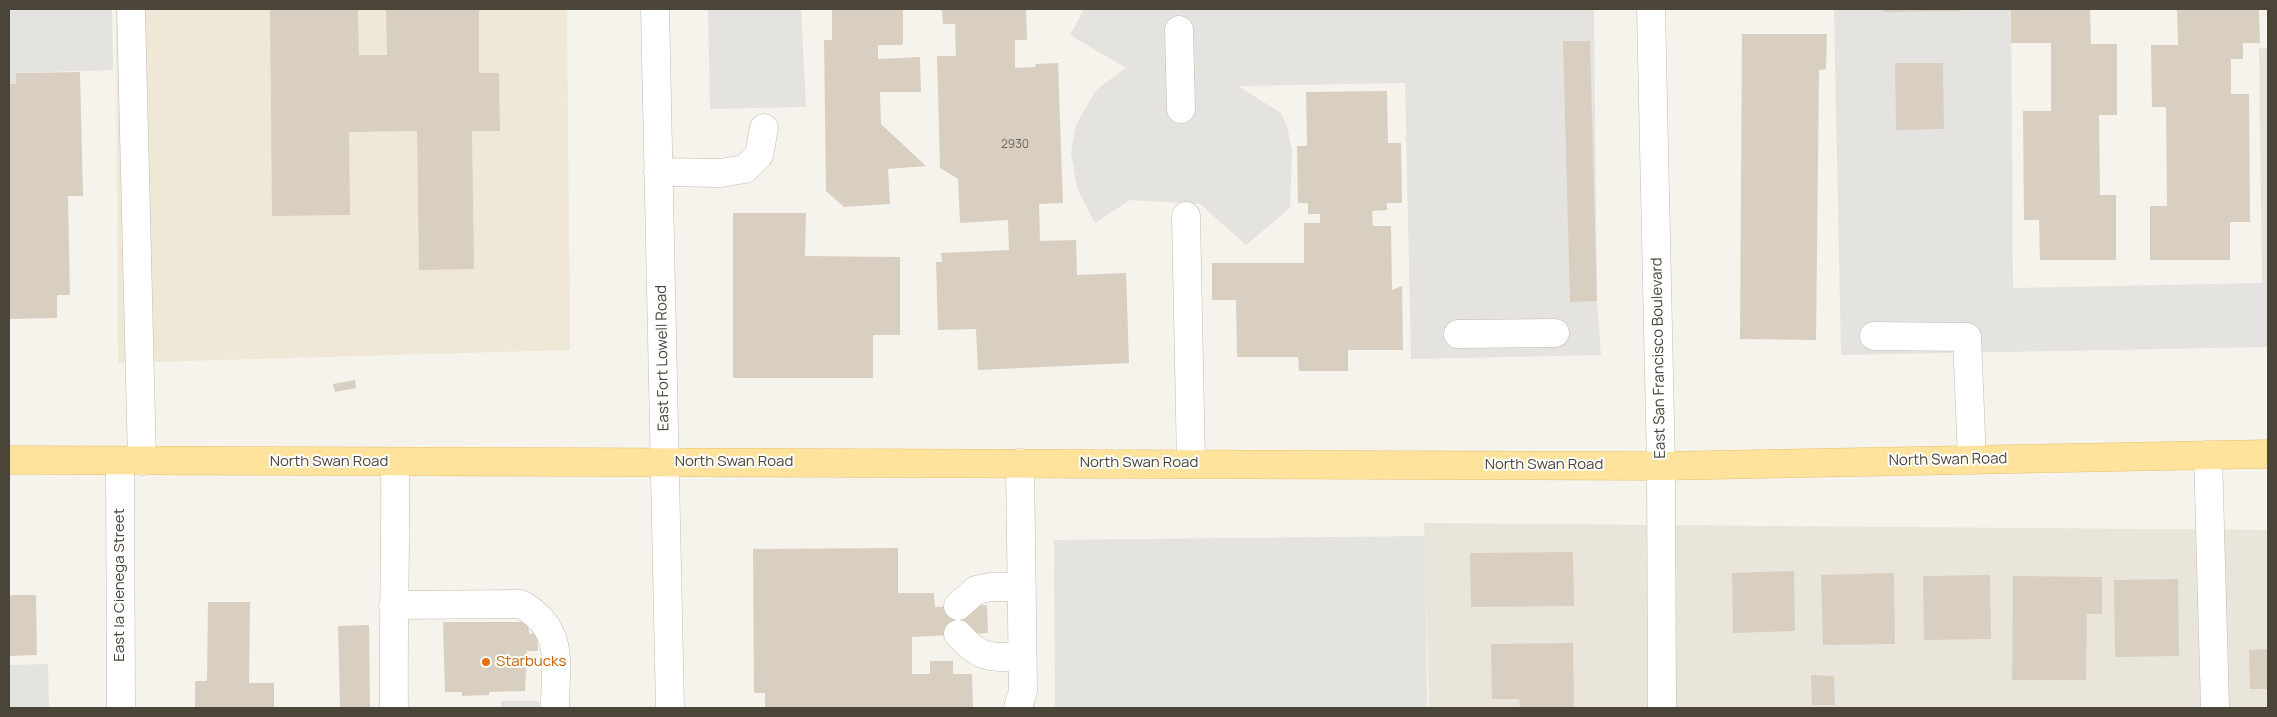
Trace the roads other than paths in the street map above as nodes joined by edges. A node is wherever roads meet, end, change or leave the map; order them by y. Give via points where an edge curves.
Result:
1 (131, 9) edge
2 (655, 9) edge
3 (1651, 9) edge
4 (1179, 30) dead end
5 (1181, 108) dead end
6 (764, 128) dead end
7 (658, 172) junction
8 (1186, 216) dead end
9 (1555, 332) dead end
10 (1458, 334) dead end
11 (1874, 336) dead end
12 (2268, 454) edge
13 (2208, 456) junction
14 (9, 460) edge
15 (1972, 460) junction
16 (131, 461) junction
17 (395, 462) junction
18 (665, 462) junction
19 (1020, 463) junction
20 (1191, 464) junction
21 (1661, 466) junction
22 (1022, 587) junction
23 (393, 605) junction
24 (958, 606) dead end
25 (958, 634) dead end
26 (1022, 657) junction
27 (1026, 703) edge
28 (121, 708) edge
29 (394, 708) edge
30 (556, 708) edge
31 (670, 708) edge
32 (1662, 708) edge
33 (2215, 708) edge

1 - 16 street, East la Cienega Street
2 - 7 street, East Fort Lowell Road
3 - 21 street, East San Francisco Boulevard
4 - 5 street
6 - 7 street via 759,155 745,169 720,173
7 - 18 street, East Fort Lowell Road
8 - 20 street
9 - 10 street
11 - 15 street via 1967,338
12 - 13 main road, North Swan Road
13 - 15 main road, North Swan Road
13 - 33 street
14 - 16 main road, North Swan Road
15 - 21 main road, North Swan Road
16 - 17 main road, North Swan Road
16 - 28 street, East la Cienega Street
17 - 18 main road, North Swan Road
17 - 23 street
18 - 19 main road, North Swan Road
18 - 31 street, East Fort Lowell Road
19 - 20 main road, North Swan Road
19 - 22 street
20 - 21 main road, North Swan Road
21 - 32 street, East San Francisco Boulevard
22 - 24 street via 976,590
22 - 26 street
23 - 29 street
23 - 30 street via 521,604 533,611 543,620 555,644
25 - 26 street via 985,657
26 - 27 street

